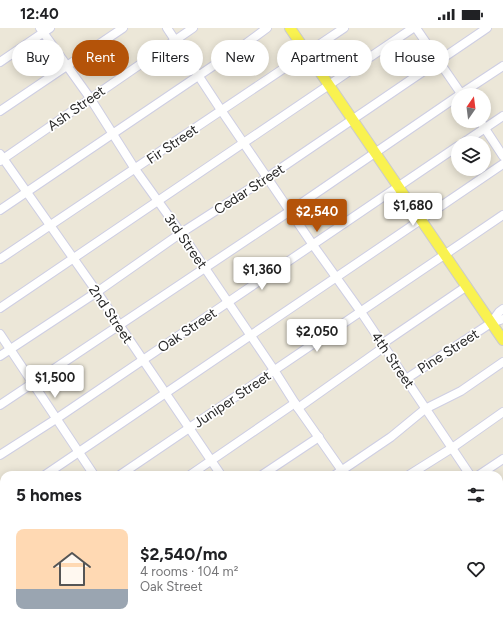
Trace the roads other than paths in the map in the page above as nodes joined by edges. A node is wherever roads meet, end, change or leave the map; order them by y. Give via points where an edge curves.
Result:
1 (123, 28) edge
2 (167, 28) edge
3 (193, 28) edge
4 (268, 28) edge
5 (290, 28) edge
6 (344, 28) edge
7 (415, 28) edge
8 (487, 28) edge
9 (44, 30) edge
10 (175, 39) junction
11 (298, 40) edge
12 (326, 40) edge
13 (423, 40) edge
14 (449, 54) edge
15 (0, 62) edge
16 (67, 66) junction
17 (503, 66) edge
18 (203, 73) edge
19 (277, 73) edge
20 (198, 76) joint
21 (324, 76) edge
22 (416, 76) edge
23 (448, 76) edge
24 (330, 85) junction
25 (455, 88) edge
26 (470, 88) edge
27 (90, 98) junction
28 (451, 101) edge
29 (222, 110) junction
30 (0, 111) edge
31 (503, 116) edge
32 (353, 119) junction
33 (491, 124) edge
34 (485, 128) joint
35 (112, 134) junction
36 (473, 136) edge
37 (244, 142) junction
38 (451, 151) edge
39 (376, 152) junction
40 (503, 156) edge
41 (1, 158) edge
42 (503, 164) edge
43 (135, 169) junction
44 (268, 177) junction
45 (399, 187) junction
46 (27, 191) junction
47 (158, 200) junction
48 (0, 210) edge
49 (290, 211) junction
50 (503, 215) edge
51 (421, 220) junction
52 (50, 226) junction
53 (181, 233) junction
54 (313, 245) junction
55 (445, 255) junction
56 (0, 258) edge
57 (73, 258) junction
58 (205, 268) junction
59 (336, 277) junction
60 (466, 286) junction
61 (97, 292) junction
62 (228, 302) junction
63 (0, 308) edge
64 (503, 309) edge
65 (361, 312) junction
66 (503, 319) edge
67 (491, 323) junction
68 (120, 326) junction
69 (0, 334) edge
70 (251, 336) junction
71 (503, 340) edge
72 (383, 346) junction
73 (10, 349) junction
74 (0, 356) edge
75 (143, 360) junction
76 (503, 362) edge
77 (274, 370) junction
78 (406, 379) junction
79 (32, 384) junction
80 (166, 394) junction
81 (0, 405) edge
82 (297, 405) junction
83 (426, 409) junction
84 (503, 412) edge
85 (56, 419) junction
86 (189, 428) junction
87 (319, 437) junction
88 (452, 448) junction
89 (78, 452) junction
90 (0, 455) edge
91 (503, 460) edge
92 (211, 461) junction
93 (51, 471) edge
94 (91, 471) edge
95 (126, 471) edge
96 (196, 471) edge
97 (218, 471) edge
98 (268, 471) edge
99 (340, 471) edge
100 (344, 471) edge
101 (415, 471) edge
102 (467, 471) edge
103 (485, 471) edge

1 - 16 street
2 - 10 street, 4th Street
3 - 10 street, Ash Street
4 - 18 street
5 - 11 main road
6 - 12 street, Fir Street
7 - 13 street
7 - 24 street
8 - 14 street, Cedar Street
9 - 15 street
9 - 16 street, 3rd Street
10 - 27 street, Ash Street
16 - 27 street, 3rd Street
16 - 30 street
17 - 26 street
19 - 29 street, Fir Street
20 - 29 street, 4th Street
20 - 35 street
21 - 24 main road
22 - 32 street, Cedar Street
23 - 25 street
24 - 32 main road
24 - 37 street
27 - 35 street, 3rd Street
27 - 41 street, Ash Street
28 - 39 street
29 - 37 street, 4th Street
29 - 43 street, Fir Street
31 - 33 street
32 - 39 main road
32 - 44 street, Cedar Street
34 - 36 street
34 - 40 street
35 - 43 street, 3rd Street
35 - 46 street
37 - 44 street, 4th Street
37 - 47 street
38 - 45 street, Oak Street
39 - 45 main road
39 - 49 street
41 - 46 street, 2nd Street
42 - 51 street
43 - 47 street, 3rd Street
43 - 52 street, Fir Street
44 - 49 street, 4th Street
44 - 53 street, Cedar Street
45 - 51 main road
45 - 54 street, Oak Street
46 - 48 street
46 - 52 street, 2nd Street
47 - 53 street, 3rd Street
47 - 57 street
49 - 54 street, 4th Street
49 - 58 street
50 - 55 street, Juniper Street
51 - 55 main road
51 - 59 street
52 - 56 street, Fir Street
52 - 57 street, 2nd Street
53 - 58 street, 3rd Street
53 - 61 street, Cedar Street
54 - 59 street, 4th Street
54 - 62 street, Oak Street
55 - 60 main road
55 - 65 street, Juniper Street
57 - 61 street, 2nd Street
57 - 63 street
58 - 62 street, 3rd Street
58 - 68 street
59 - 65 street, 4th Street
59 - 70 street
60 - 67 main road
60 - 72 street
61 - 68 street, 2nd Street
61 - 73 street, Cedar Street
62 - 70 street, 3rd Street
62 - 75 street, Oak Street
64 - 67 street, Pine Street
65 - 72 street, 4th Street
65 - 77 street, Juniper Street
66 - 67 street, Pine Street
67 - 71 main road
67 - 78 street, Pine Street
68 - 75 street, 2nd Street
68 - 79 street
69 - 73 street
70 - 77 street, 3rd Street
70 - 80 street
72 - 78 street, 4th Street
72 - 82 street
73 - 74 street, Cedar Street
73 - 79 street
75 - 80 street, 2nd Street
75 - 85 street, Oak Street
76 - 83 street via 461,391
77 - 82 street, 3rd Street
77 - 86 street, Juniper Street
78 - 83 street, 4th Street
79 - 81 street
79 - 85 street
80 - 86 street, 2nd Street
80 - 89 street
82 - 87 street, 3rd Street
82 - 92 street
83 - 88 street, 4th Street
83 - 100 street
84 - 88 street
85 - 89 street
85 - 90 street, Oak Street
86 - 92 street, 2nd Street
86 - 95 street, Juniper Street
87 - 98 street
87 - 99 street, 3rd Street
88 - 101 street
88 - 102 street, 4th Street
89 - 93 street
89 - 94 street
91 - 103 street
92 - 96 street
92 - 97 street, 2nd Street

